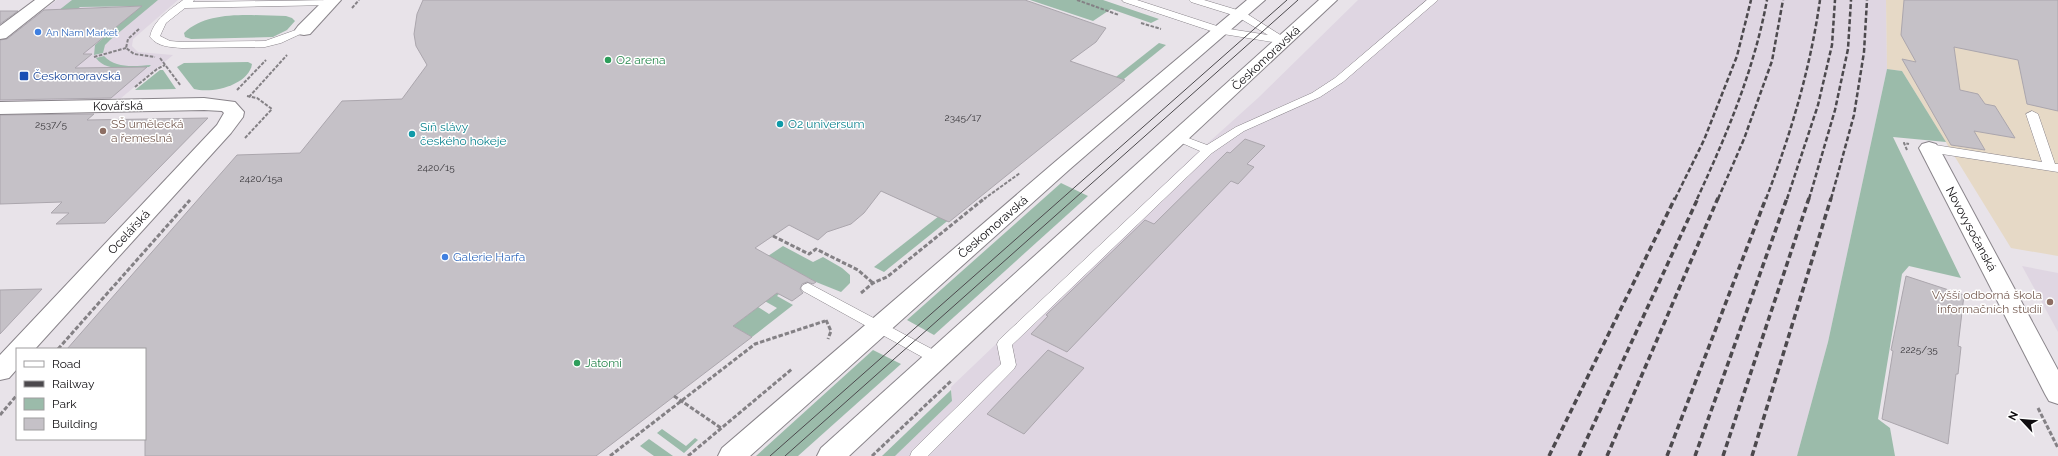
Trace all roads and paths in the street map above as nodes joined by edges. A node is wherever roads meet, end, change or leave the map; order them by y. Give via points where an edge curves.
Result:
1 (46, 0) edge
2 (1127, 0) edge
3 (1194, 0) edge
4 (1257, 0) edge
5 (1329, 0) edge
6 (1417, 0) edge
7 (1433, 0) edge
8 (332, 1) edge
9 (186, 3) edge
10 (1240, 14) junction
11 (1415, 15) junction
12 (304, 30) joint
13 (1221, 30) junction
14 (0, 34) edge
15 (1285, 41) junction
16 (126, 48) dead end
17 (289, 53) dead end
18 (271, 55) dead end
19 (94, 57) dead end
20 (159, 57) dead end
21 (165, 65) junction
22 (181, 87) dead end
23 (250, 96) dead end
24 (234, 102) junction
25 (112, 106) junction
26 (0, 108) edge
27 (2032, 114) dead end
28 (1179, 138) junction
29 (1929, 148) joint
30 (1208, 150) junction
31 (2054, 167) edge
32 (1024, 170) dead end
33 (193, 196) dead end
34 (773, 236) dead end
35 (872, 283) junction
36 (808, 288) dead end
37 (861, 293) dead end
38 (829, 318) dead end
39 (825, 321) junction
40 (879, 327) junction
41 (822, 344) dead end
42 (21, 348) edge
43 (59, 348) edge
44 (16, 354) edge
45 (938, 359) junction
46 (798, 363) dead end
47 (0, 371) edge
48 (2058, 394) edge
49 (674, 396) dead end
50 (16, 397) edge
51 (681, 401) junction
52 (0, 415) edge
53 (721, 428) junction
54 (610, 456) edge
55 (688, 456) edge
56 (732, 456) edge
57 (831, 456) edge
58 (918, 456) edge

1 - 14 main road
2 - 13 lane
3 - 10 lane
4 - 10 main road, Českomoravská
5 - 15 main road, Českomoravská
6 - 11 lane
7 - 11 lane
8 - 9 lane
8 - 12 main road
9 - 12 lane via 155,32 155,37 160,42 182,45 265,44 277,42
10 - 13 main road, Českomoravská
10 - 15 lane
11 - 30 lane via 1339,80 1316,95 1240,128
13 - 15 lane
13 - 40 main road, Českomoravská
15 - 28 main road, Českomoravská
16 - 19 path
17 - 23 path
18 - 24 path
20 - 21 path
21 - 22 path
21 - 25 path
24 - 25 main road, Kovářská via 228,106
24 - 42 main road, Ocelářská via 233,117 224,129
25 - 26 main road, Kovářská
27 - 31 lane
28 - 30 lane
28 - 45 main road, Českomoravská
29 - 31 lane
29 - 48 main road, Novovysočanská
30 - 58 lane via 1004,344 1009,365
32 - 35 path via 887,277
33 - 43 path
34 - 35 path via 809,254 816,249 858,270
35 - 37 path
36 - 40 lane
38 - 39 path
39 - 41 path via 831,331 828,339
39 - 51 path via 755,344
40 - 45 lane
40 - 56 main road, Českomoravská
44 - 47 main road
45 - 57 main road, Českomoravská
46 - 53 path
49 - 51 path
50 - 52 path
51 - 53 path
51 - 54 path
53 - 55 path

